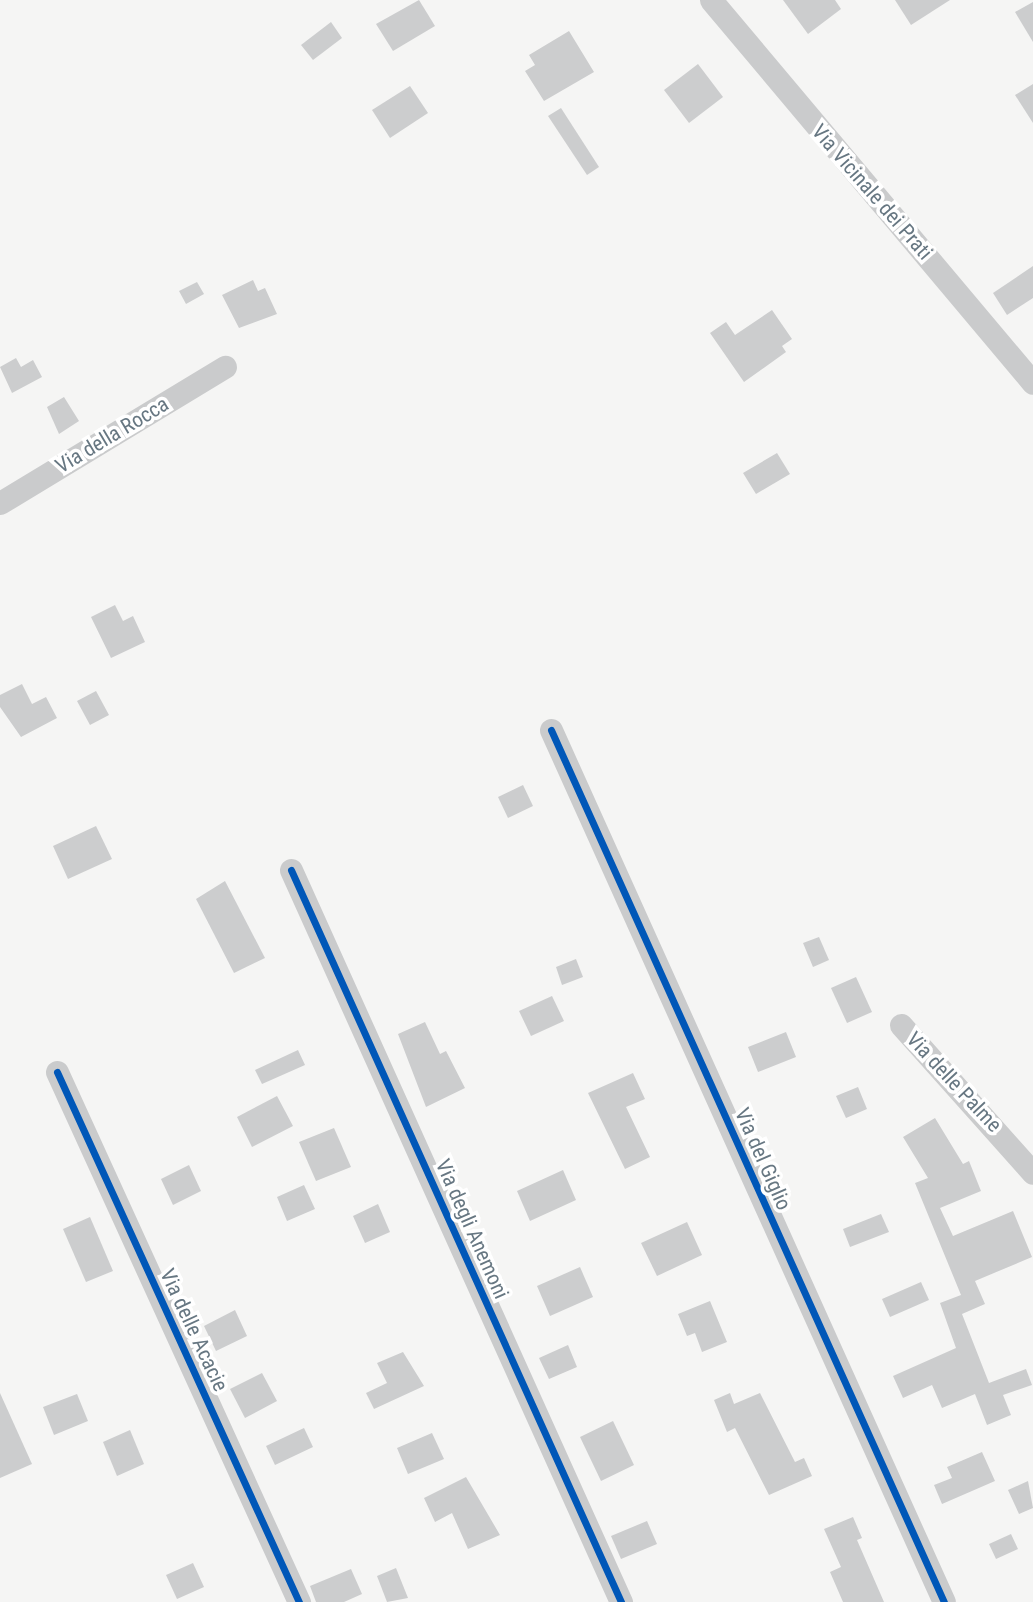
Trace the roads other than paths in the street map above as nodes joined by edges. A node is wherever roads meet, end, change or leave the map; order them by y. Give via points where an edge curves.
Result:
1 (711, 0) edge
2 (225, 368) dead end
3 (1033, 383) edge
4 (0, 503) edge
5 (551, 730) dead end
6 (290, 870) dead end
7 (901, 1025) dead end
8 (57, 1072) dead end
9 (1033, 1172) edge
10 (299, 1602) edge
11 (621, 1602) edge
12 (944, 1602) edge

1 - 3 street, Via Vicinale dei Prati
2 - 4 street, Via della Rocca
5 - 12 street, Via del Giglio
6 - 11 street, Via degli Anemoni
7 - 9 street, Via delle Palme
8 - 10 street, Via delle Acacie

